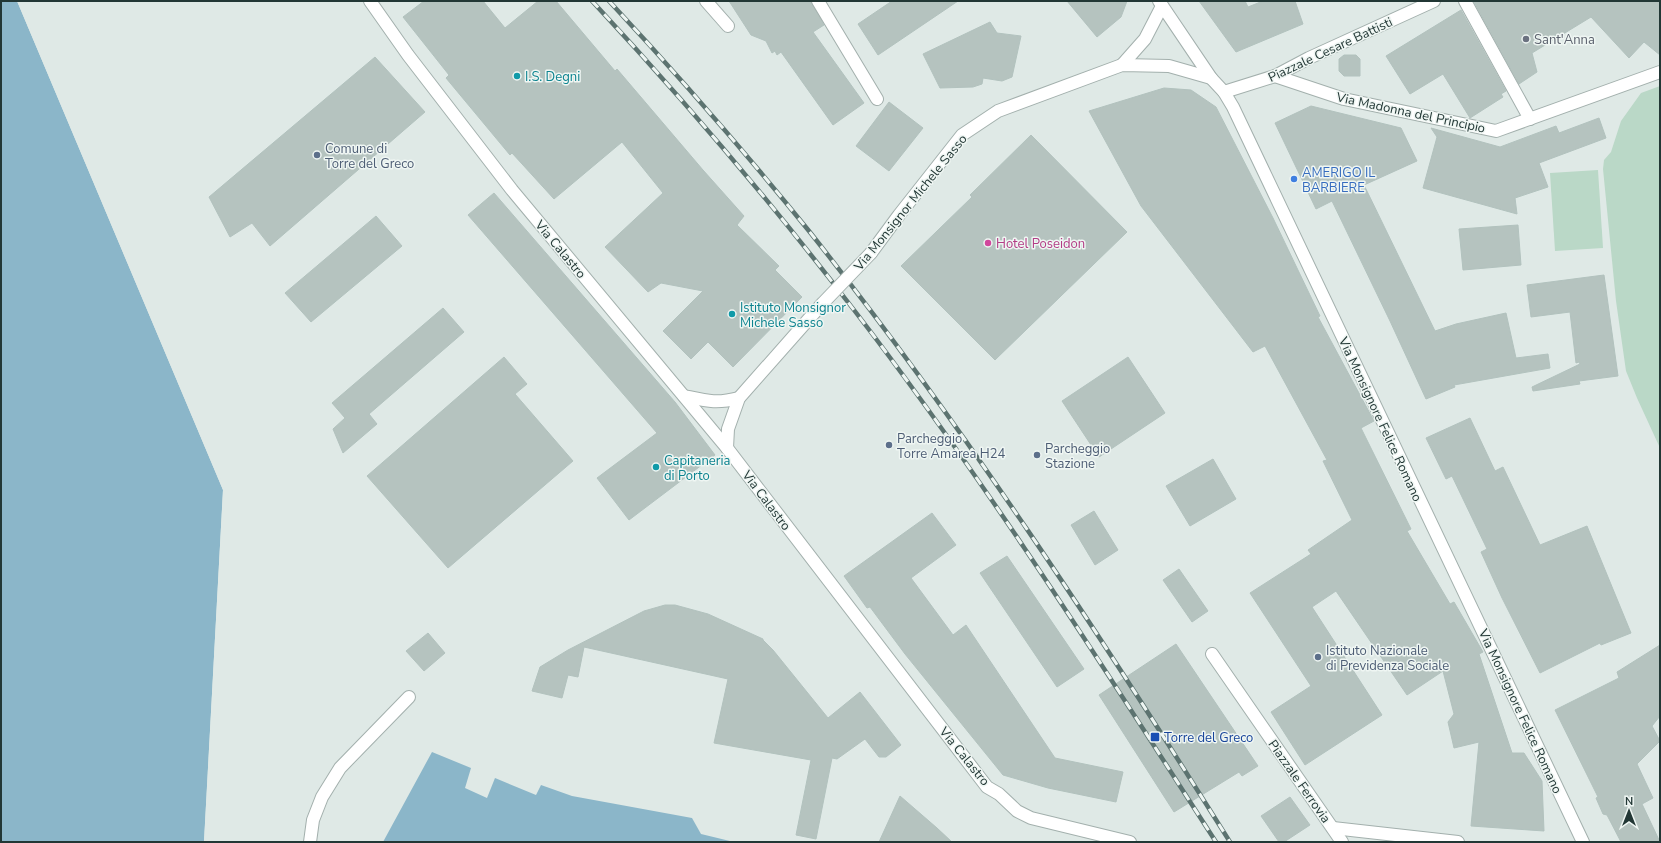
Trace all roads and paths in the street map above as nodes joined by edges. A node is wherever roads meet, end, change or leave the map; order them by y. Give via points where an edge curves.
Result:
1 (370, 1) edge
2 (818, 1) edge
3 (1434, 1) edge
4 (1464, 1) edge
5 (1164, 3) edge
6 (709, 4) edge
7 (728, 26) dead end
8 (1122, 65) junction
9 (1660, 72) edge
10 (1275, 76) junction
11 (1211, 78) junction
12 (1224, 92) junction
13 (877, 99) dead end
14 (1530, 119) junction
15 (684, 396) junction
16 (739, 398) junction
17 (727, 448) junction
18 (1212, 654) dead end
19 (409, 697) dead end
20 (1333, 828) junction
21 (310, 842) edge
22 (1130, 842) edge
23 (1342, 842) edge
24 (1458, 842) edge
25 (1583, 842) edge

1 - 15 street, Via Calastro via 408,55 512,190
2 - 13 street
3 - 10 street, Piazzale Cesare Battisti
4 - 14 street
5 - 8 street, Via Monsignor Michele Sasso via 1145,39
5 - 11 street, Via Monsignore Felice Romano
6 - 7 street
8 - 11 street, Via Monsignor Michele Sasso via 1169,66
8 - 16 street, Via Monsignor Michele Sasso, bridge via 998,111 962,135 871,253
9 - 14 street, Via Madonna del Principio
10 - 12 street, Piazzale Cesare Battisti
10 - 14 street, Via Madonna del Principio via 1344,99 1496,131
11 - 12 street, Via Monsignore Felice Romano
12 - 25 street, Via Monsignore Felice Romano
15 - 16 street via 710,402
15 - 17 street, Via Calastro
16 - 17 street, Via Monsignor Michele Sasso via 728,429
17 - 22 street, Via Calastro via 987,786 1017,811 1032,818
18 - 20 street, Piazzale Ferrovia
19 - 21 street via 340,768 322,797 313,820
20 - 23 street, Piazzale Ferrovia
20 - 24 street, Piazzale Ferrovia

